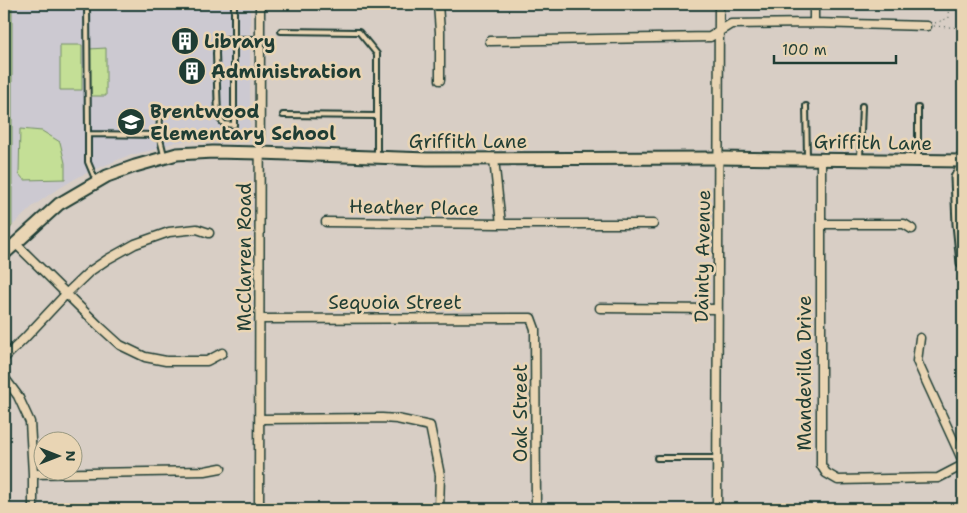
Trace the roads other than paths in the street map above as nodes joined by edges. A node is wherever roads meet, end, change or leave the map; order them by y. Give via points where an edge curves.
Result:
1 (86, 4) edge
2 (234, 4) edge
3 (260, 4) edge
4 (438, 4) edge
5 (719, 4) edge
6 (814, 4) edge
7 (814, 23) junction
8 (927, 26) road end
9 (281, 31) dead end
10 (719, 31) junction
11 (234, 39) junction
12 (260, 39) junction
13 (490, 41) dead end
14 (440, 80) dead end
15 (806, 106) dead end
16 (862, 106) dead end
17 (918, 108) dead end
18 (283, 115) dead end
19 (378, 116) junction
20 (160, 117) dead end
21 (88, 134) junction
22 (160, 135) junction
23 (260, 153) junction
24 (164, 157) junction
25 (377, 157) junction
26 (719, 158) junction
27 (494, 159) junction
28 (806, 159) junction
29 (821, 159) junction
30 (860, 160) junction
31 (918, 160) junction
32 (963, 161) edge
33 (963, 166) edge
34 (96, 182) junction
35 (326, 222) dead end
36 (501, 224) junction
37 (653, 224) dead end
38 (821, 224) junction
39 (912, 229) dead end
40 (209, 233) dead end
41 (15, 243) junction
42 (4, 254) edge
43 (963, 263) edge
44 (67, 293) junction
45 (600, 308) dead end
46 (717, 309) junction
47 (530, 318) joint
48 (260, 319) junction
49 (920, 338) dead end
50 (222, 353) dead end
51 (4, 358) edge
52 (4, 377) edge
53 (260, 418) junction
54 (32, 457) edge
55 (657, 458) dead end
56 (717, 458) junction
57 (963, 460) edge
58 (963, 465) edge
59 (221, 468) dead end
60 (82, 473) edge
61 (33, 480) edge
62 (33, 509) edge
63 (260, 509) edge
64 (439, 509) edge
65 (536, 509) edge
66 (717, 509) edge

1 - 21 lane
2 - 11 lane
3 - 12 street, McClarren Road
4 - 14 street
5 - 10 street, Dainty Avenue
6 - 7 street
7 - 8 street
7 - 10 street via 731,24
9 - 19 lane via 359,32 377,54
10 - 13 street via 710,37
10 - 26 street, Dainty Avenue
11 - 11 lane via 226,39 217,46 216,53 218,117 224,124 234,125
11 - 12 lane
12 - 23 street, McClarren Road
15 - 28 lane
16 - 30 lane
17 - 31 lane
18 - 19 lane
19 - 25 lane
20 - 22 lane
21 - 22 lane
21 - 34 lane via 88,162
22 - 24 lane
23 - 24 street, Griffith Lane via 212,152
23 - 25 street, Griffith Lane
23 - 48 street, McClarren Road
24 - 34 street, Griffith Lane
25 - 27 street, Griffith Lane
26 - 27 street, Griffith Lane
26 - 28 street, Griffith Lane
26 - 46 street, Dainty Avenue
27 - 36 street, Heather Place
28 - 29 street, Griffith Lane
29 - 30 street, Griffith Lane
29 - 38 street, Mandevilla Drive
30 - 31 street, Griffith Lane
31 - 32 street, Griffith Lane
33 - 43 street via 958,178
34 - 41 street, Griffith Lane via 59,204
35 - 36 street, Heather Place
36 - 37 street, Heather Place
38 - 39 street via 904,224
38 - 58 street, Mandevilla Drive via 821,465 826,474 838,480 938,478
40 - 44 street via 197,229 169,232 135,244 89,272
41 - 42 street, Griffith Lane
41 - 44 street
44 - 50 street via 120,345 145,357 166,361 207,361
44 - 51 street
45 - 46 street
46 - 56 street, Dainty Avenue
47 - 48 street, Sequoia Street
47 - 65 street, Oak Street via 535,329
48 - 53 street, McClarren Road
49 - 57 street via 917,361
52 - 54 street via 18,396 30,422
53 - 63 street, McClarren Road
53 - 64 street via 382,418 430,426 440,475
55 - 56 lane
56 - 66 street, Dainty Avenue
59 - 60 street
61 - 62 street

